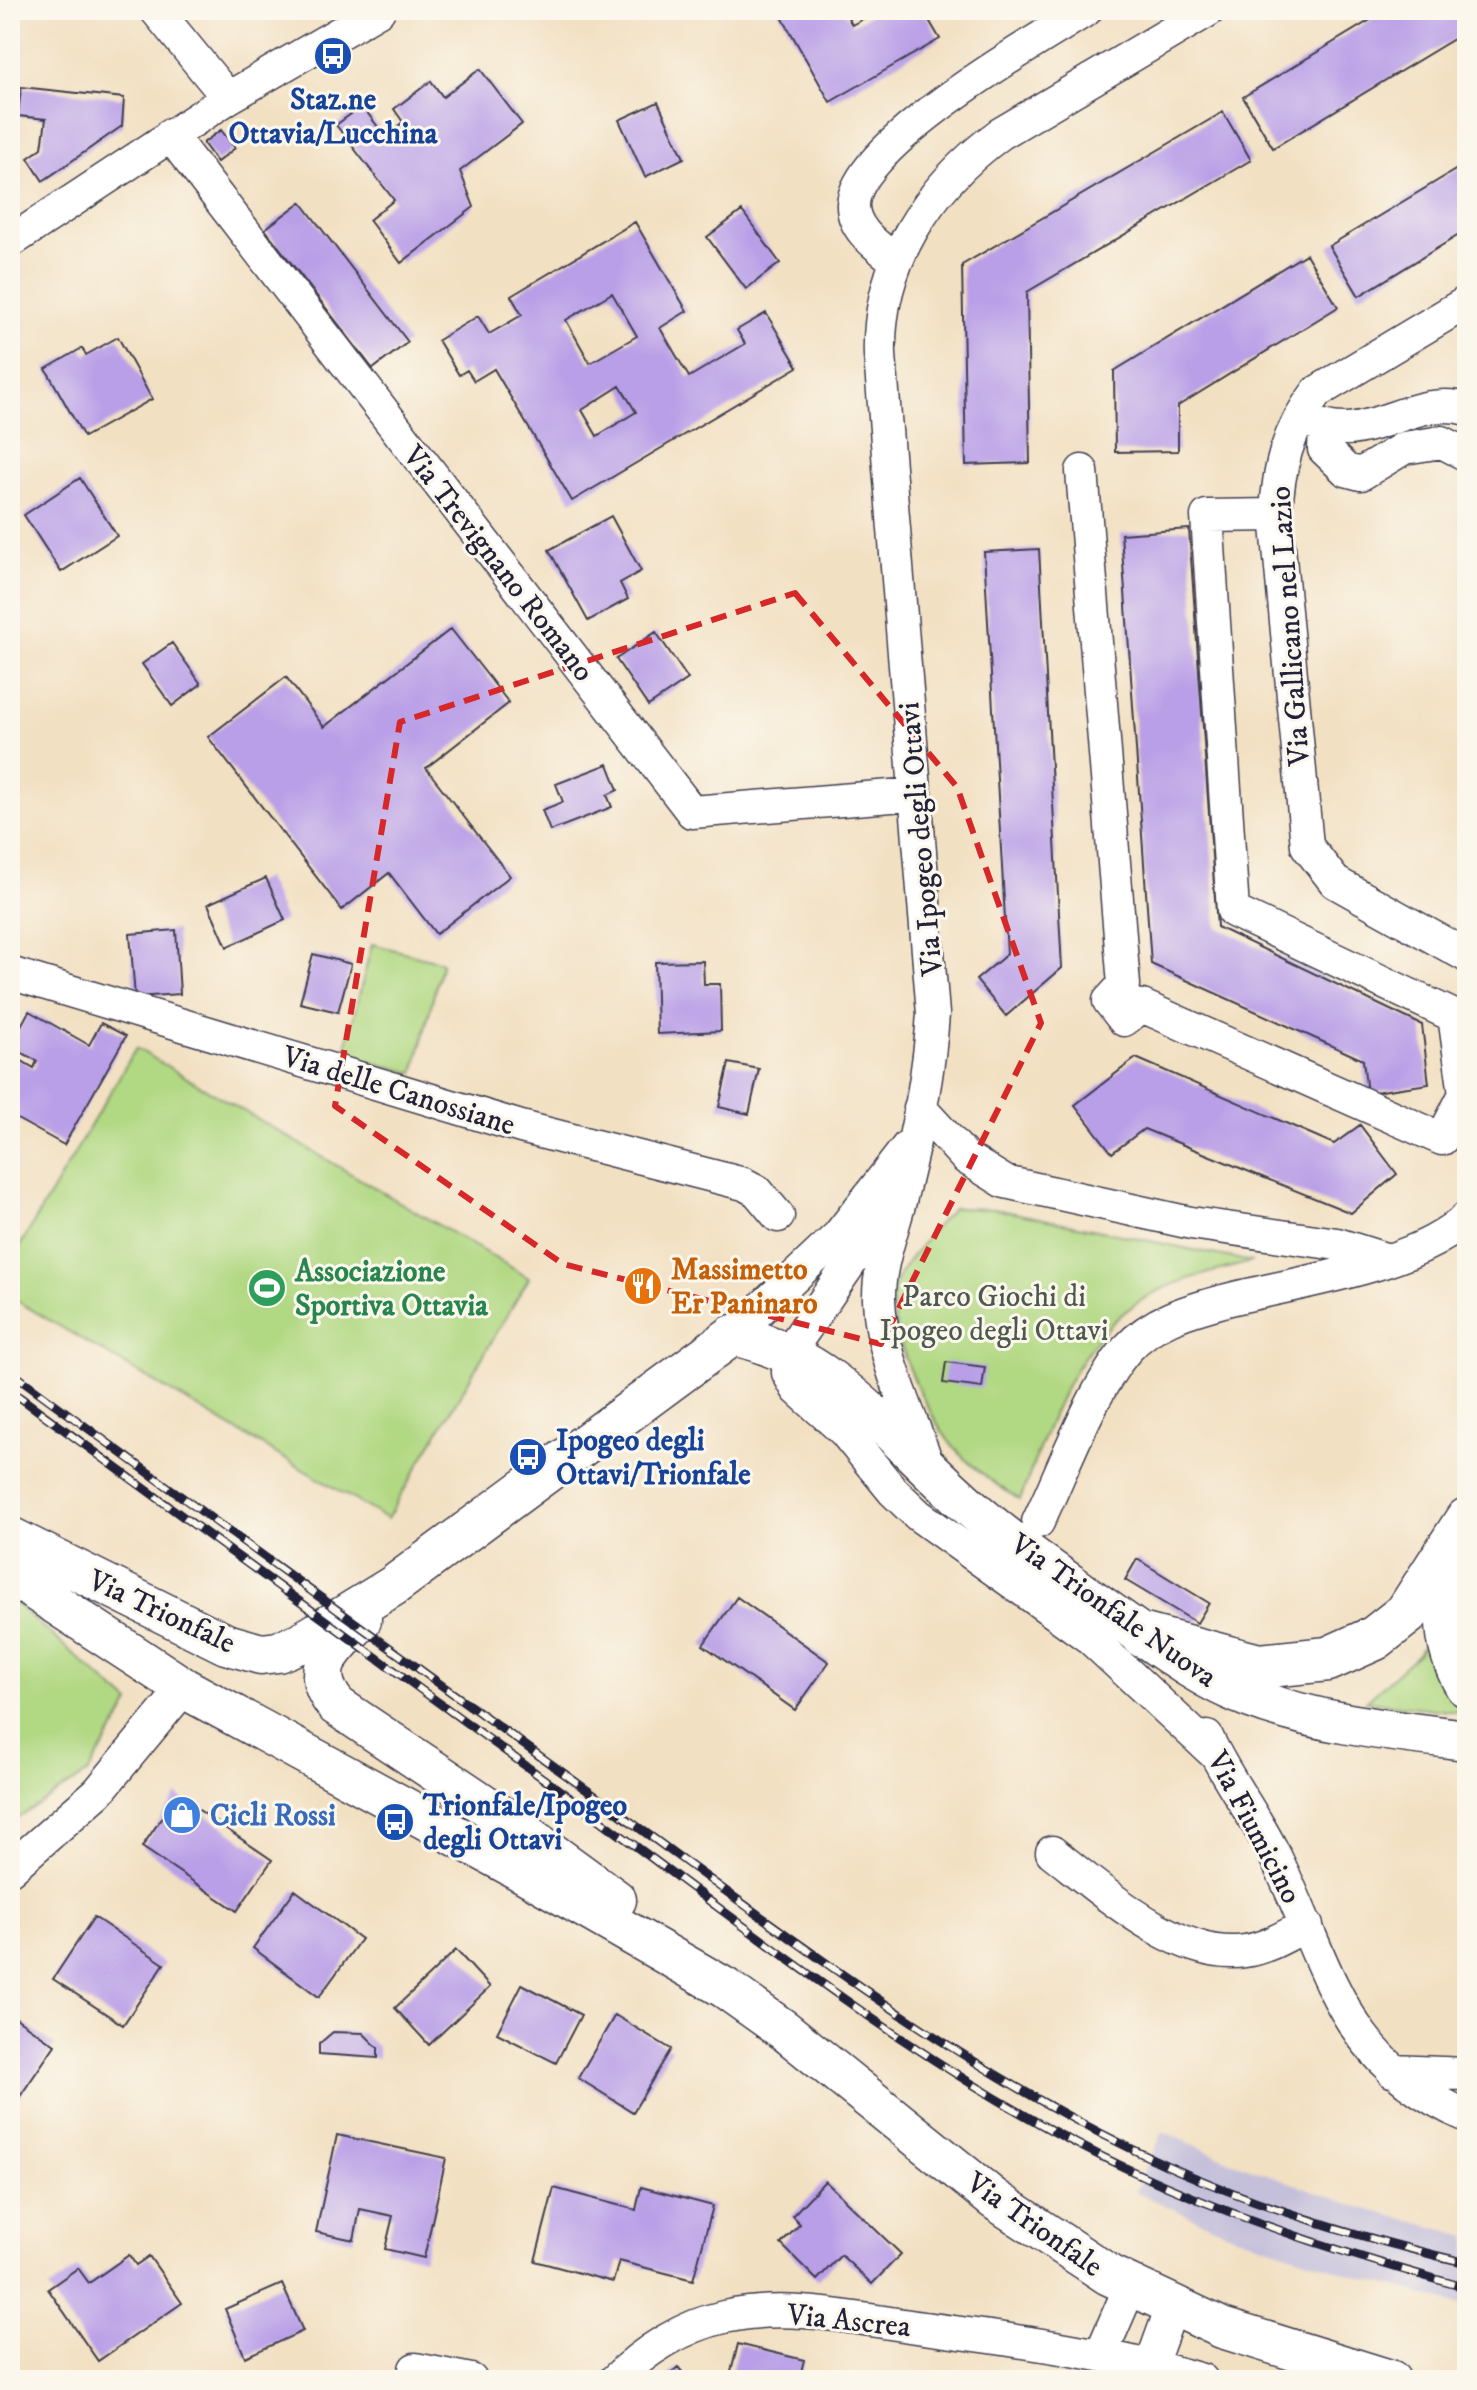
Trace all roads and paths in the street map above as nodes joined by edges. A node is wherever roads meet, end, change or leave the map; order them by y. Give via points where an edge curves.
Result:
1 (156, 10) edge
2 (379, 10) edge
3 (1086, 10) edge
4 (1209, 10) edge
5 (228, 98) junction
6 (170, 135) junction
7 (10, 242) edge
8 (896, 261) junction
9 (1467, 302) edge
10 (1467, 409) edge
11 (1312, 422) junction
12 (1467, 455) edge
13 (1082, 471) dead end
14 (1276, 515) junction
15 (916, 794) junction
16 (1467, 956) edge
17 (10, 973) edge
18 (917, 1123) junction
19 (778, 1216) dead end
20 (1467, 1217) edge
21 (1388, 1260) junction
22 (733, 1335) junction
23 (789, 1352) junction
24 (927, 1463) junction
25 (1038, 1522) dead end
26 (1466, 1522) edge
27 (10, 1537) edge
28 (10, 1574) edge
29 (393, 1586) junction
30 (1093, 1600) junction
31 (1144, 1636) junction
32 (1467, 1685) edge
33 (184, 1688) junction
34 (1467, 1740) edge
35 (1215, 1754) junction
36 (1052, 1852) dead end
37 (10, 1869) edge
38 (1307, 1925) junction
39 (725, 1988) junction
40 (1392, 2071) junction
41 (1467, 2074) edge
42 (1428, 2098) junction
43 (1467, 2099) edge
44 (1467, 2116) edge
45 (1130, 2287) junction
46 (1172, 2307) junction
47 (1101, 2354) junction
48 (1151, 2365) junction
49 (415, 2369) dead end
50 (471, 2380) edge
51 (615, 2380) edge
52 (1202, 2380) edge
53 (1390, 2380) edge

1 - 5 street
2 - 5 street
3 - 8 street via 938,107 865,175 854,213 864,232
4 - 8 street, Via Ipogeo degli Ottavi via 983,146 921,213
5 - 6 street
6 - 7 street
6 - 15 street, Via Trevignano Romano via 692,812
8 - 15 street, Via Ipogeo degli Ottavi via 880,319 880,355
9 - 11 street, Via Gallicano nel Lazio via 1328,383
10 - 11 street via 1412,411 1359,430
11 - 12 street via 1324,449 1346,470 1361,474 1404,448 1442,442
11 - 14 street, Via Gallicano nel Lazio via 1280,466
13 - 14 street via 1124,985 1109,1001 1124,1020 1142,1006 1442,1139 1465,1094 1454,1016 1233,911 1207,516
14 - 16 street, Via Gallicano nel Lazio via 1307,846 1343,888
15 - 18 street, Via Ipogeo degli Ottavi via 933,1014
17 - 19 street, Via delle Canossiane via 521,1127 735,1181 757,1191
18 - 21 street via 1005,1182 1191,1223 1337,1244
18 - 22 street via 838,1236
18 - 23 street via 870,1235
18 - 24 street, Via Trionfale Nuova via 881,1269 879,1300 890,1355
20 - 21 street via 1439,1239
21 - 25 street via 1185,1311 1152,1328 1110,1372
22 - 23 main road, Via Trionfale Nuova
22 - 29 main road
23 - 24 main road, Via Trionfale Nuova via 847,1390
23 - 35 street, Via Trionfale Nuova via 788,1373 797,1389 844,1431 918,1515 1090,1638
24 - 30 main road, Via Trionfale Nuova via 982,1517
26 - 31 highway via 1407,1613 1375,1638 1328,1659 1259,1666
26 - 32 highway via 1446,1619 1455,1664
27 - 29 main road, Via Trionfale via 254,1653 286,1650
28 - 33 main road, Via Trionfale
29 - 39 main road, Via Trionfale via 326,1660 322,1680 332,1700 662,1933
30 - 31 main road, Via Trionfale Nuova
30 - 35 street, Via Fiumicino via 1180,1694
31 - 34 main road, Via Trionfale Nuova via 1219,1684 1274,1706 1343,1724
33 - 37 street, Via Trionfale via 98,1792
33 - 39 main road, Via Trionfale
35 - 38 street, Via Fiumicino via 1265,1835
36 - 38 street via 1137,1916 1200,1946 1242,1952
38 - 40 street, Via Fiumicino via 1348,2019
39 - 45 main road, Via Trionfale via 994,2199
40 - 41 street
40 - 42 street, Via Fiumicino
42 - 43 street
42 - 44 street, Via Fiumicino
45 - 46 main road, Via Trionfale
45 - 47 street
46 - 48 street
46 - 53 main road, Via Trionfale
47 - 48 street, Via Ascrea
47 - 51 street, Via Ascrea via 807,2312 765,2311 689,2329
48 - 52 street, Via Ascrea
49 - 50 street

